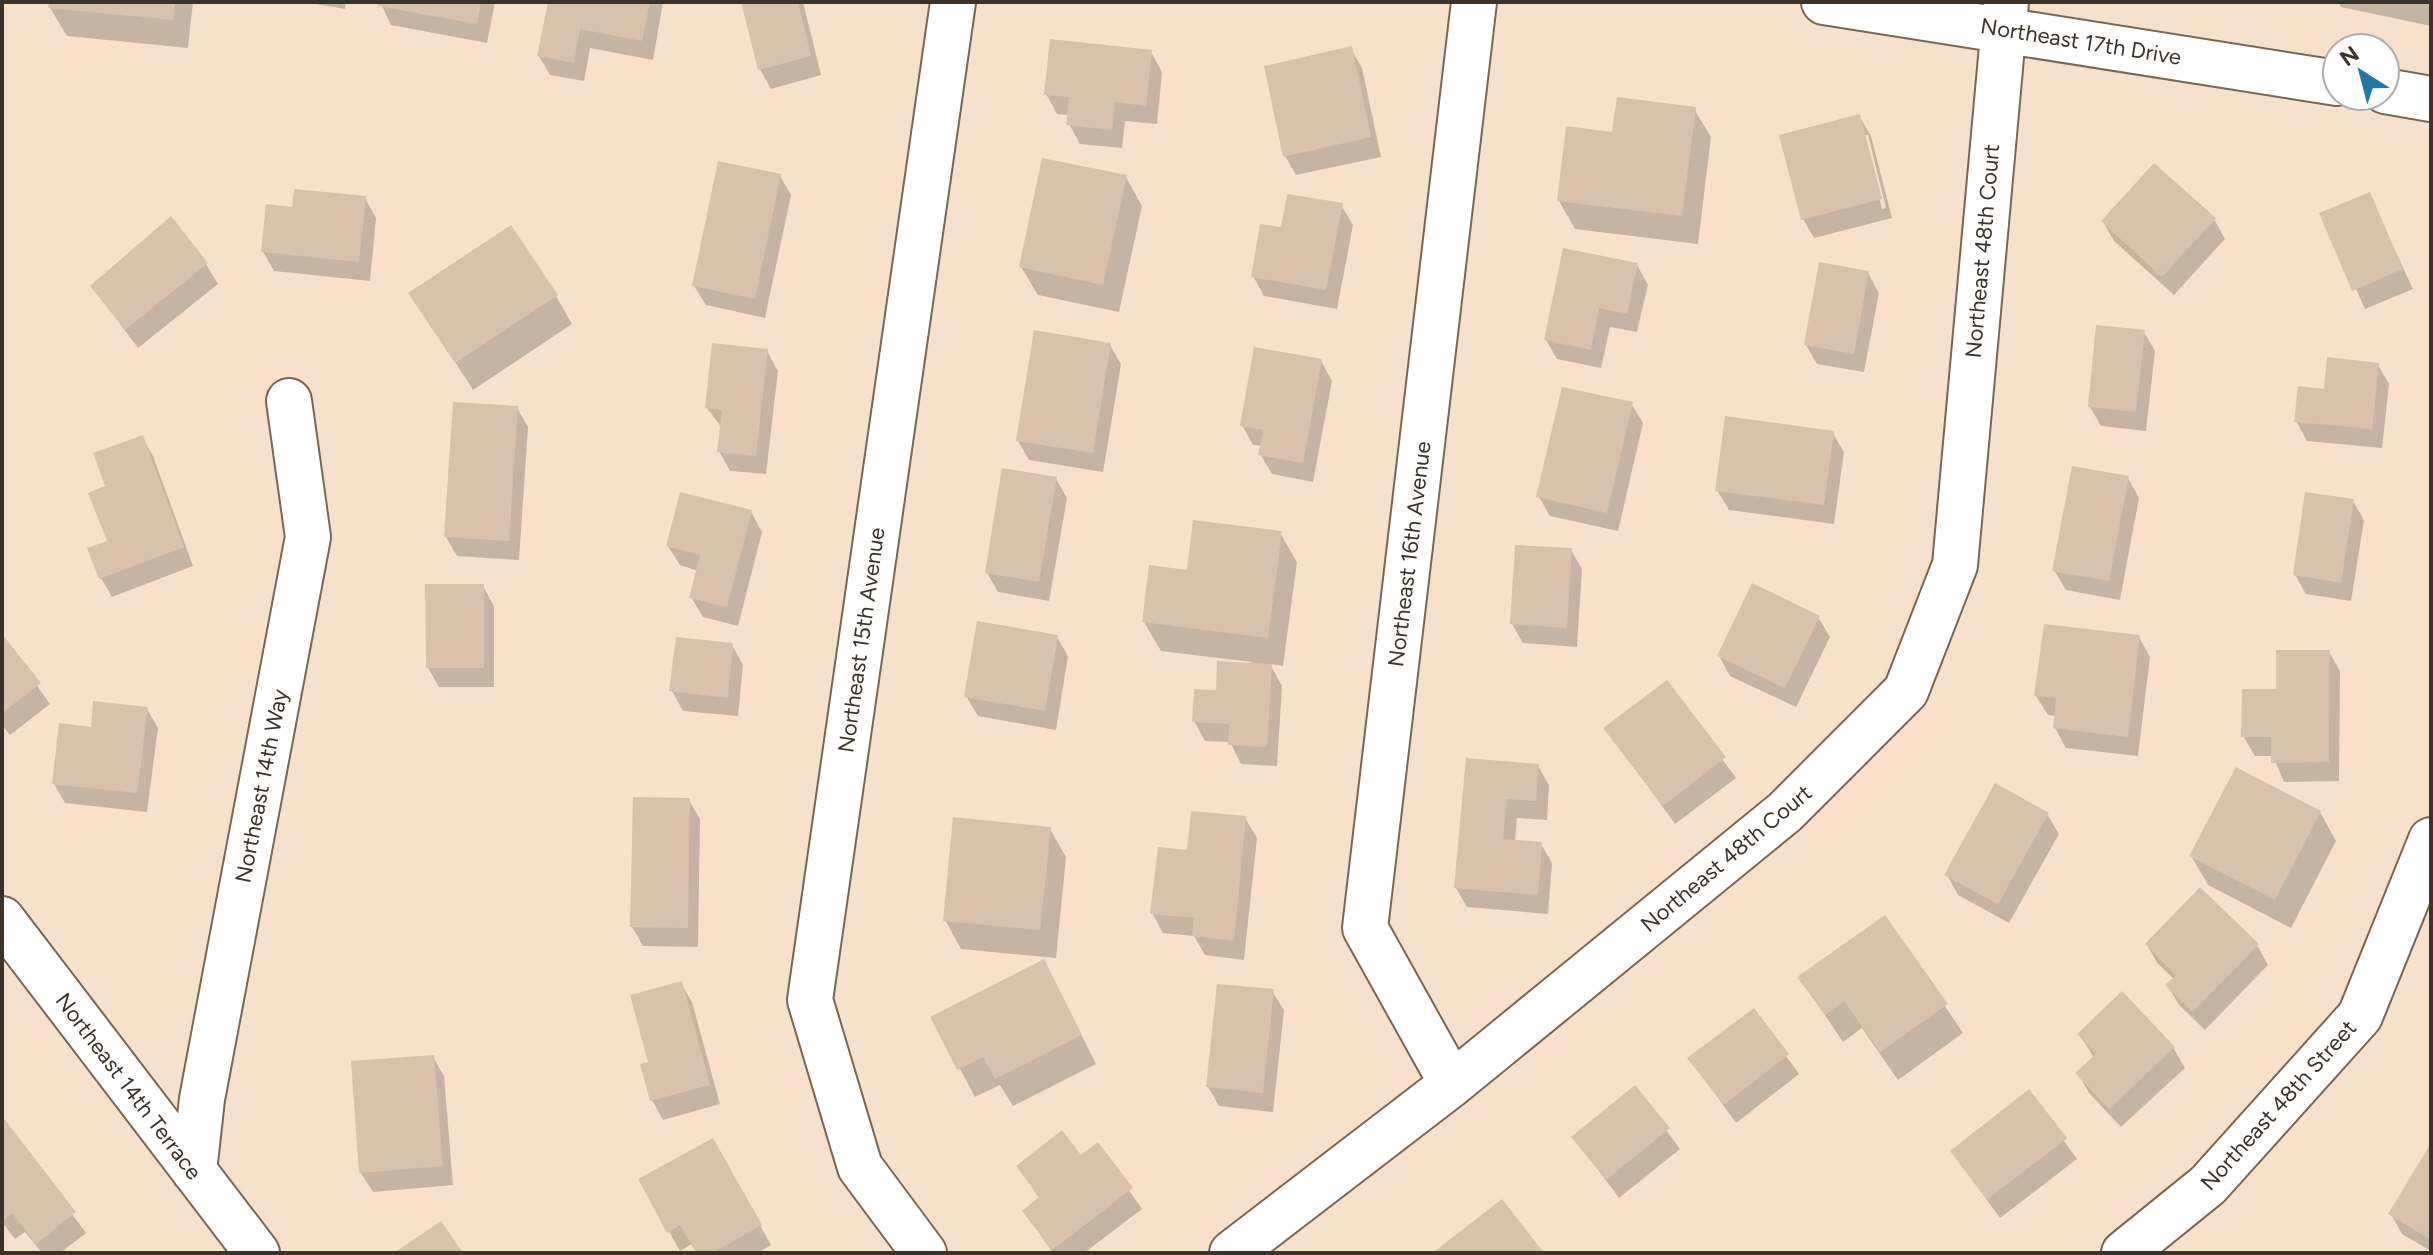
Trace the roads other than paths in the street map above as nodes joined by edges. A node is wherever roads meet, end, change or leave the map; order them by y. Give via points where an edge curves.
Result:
1 (953, 2) edge
2 (1474, 2) edge
3 (1824, 2) edge
4 (2004, 15) edge
5 (2321, 80) edge
6 (2401, 94) edge
7 (2431, 99) edge
8 (289, 401) dead end
9 (2431, 840) edge
10 (2, 919) edge
11 (1452, 1084) junction
12 (194, 1171) junction
13 (257, 1253) edge
14 (924, 1253) edge
15 (1232, 1253) edge
16 (2124, 1253) edge

1 - 14 street, Northeast 15th Avenue via 810,1000 860,1167
2 - 11 street, Northeast 16th Avenue via 1365,928
3 - 4 street, Northeast 17th Drive
4 - 5 street, Northeast 17th Drive
4 - 11 street, Northeast 48th Court via 1955,565 1906,691 1785,812
6 - 7 street
8 - 12 street, Northeast 14th Way via 308,537 202,1099
9 - 16 street, Northeast 48th Street via 2360,1016 2208,1185
10 - 12 street, Northeast 14th Terrace
11 - 15 street, Northeast 48th Court
12 - 13 street, Northeast 14th Terrace

